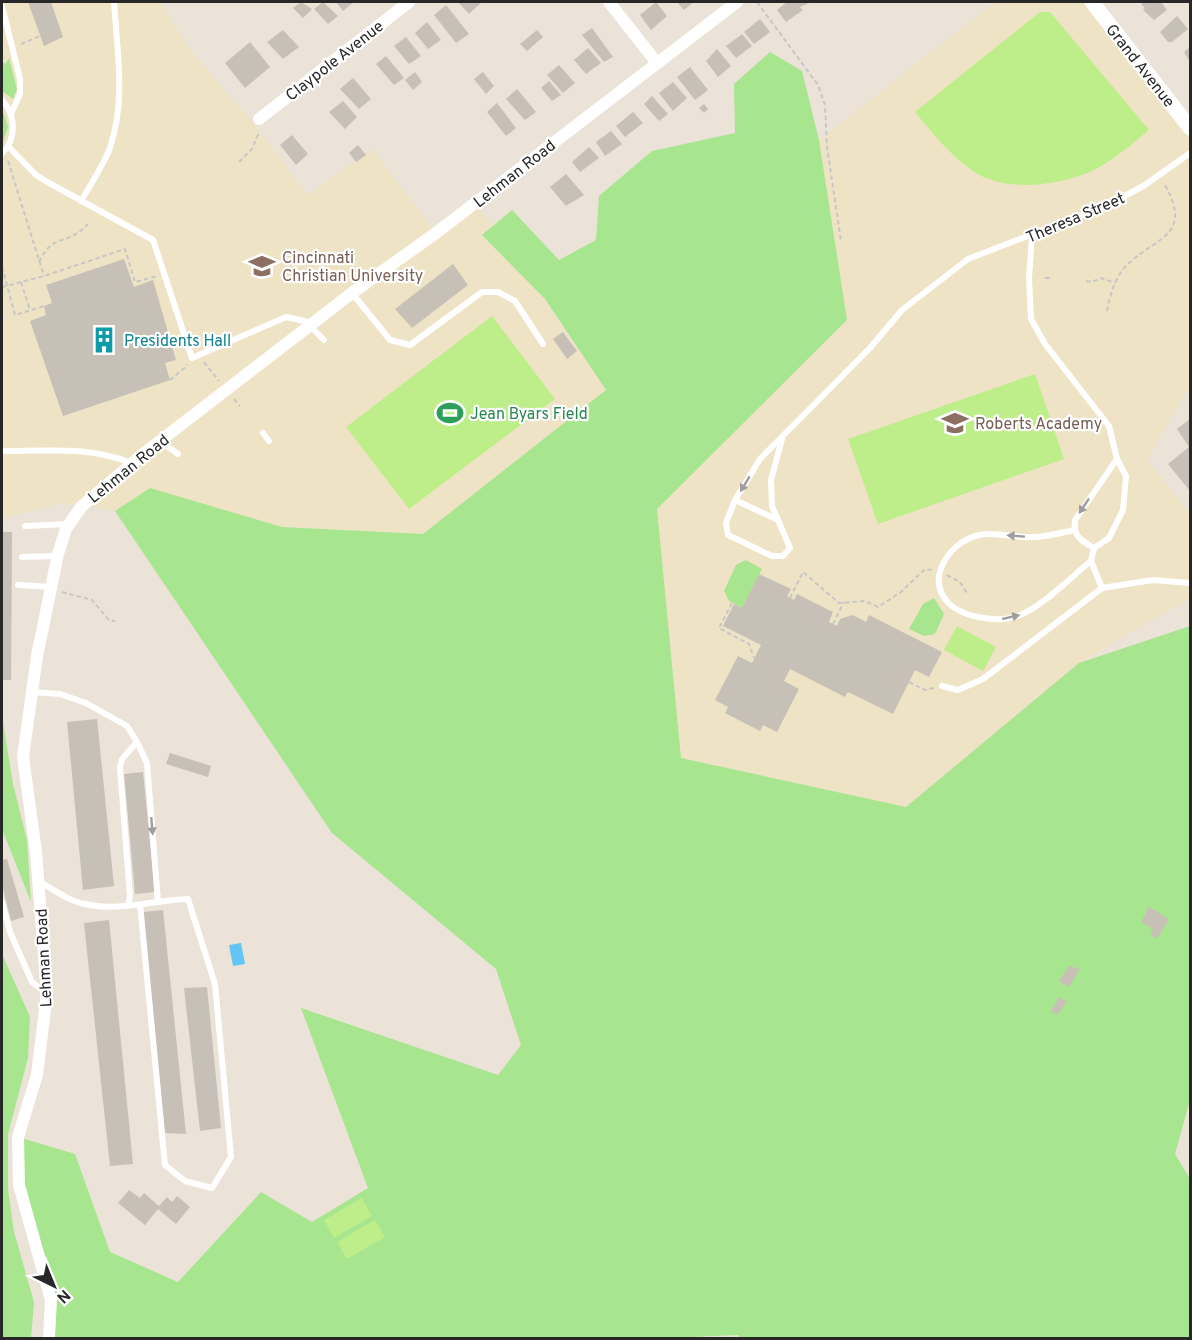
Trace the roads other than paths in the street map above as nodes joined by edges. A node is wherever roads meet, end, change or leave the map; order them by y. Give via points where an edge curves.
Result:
1 (114, 2) edge
2 (409, 2) edge
3 (609, 2) edge
4 (737, 2) edge
5 (1092, 2) edge
6 (2, 6) edge
7 (657, 63) junction
8 (2, 100) edge
9 (11, 114) junction
10 (259, 124) road end
11 (1191, 128) edge
12 (4, 150) edge
13 (1191, 153) edge
14 (81, 201) junction
15 (1032, 236) junction
16 (352, 293) junction
17 (311, 325) junction
18 (324, 340) dead end
19 (543, 344) dead end
20 (263, 433) dead end
21 (782, 439) junction
22 (160, 441) junction
23 (269, 441) dead end
24 (2, 451) edge
25 (178, 454) dead end
26 (1117, 459) junction
27 (131, 464) junction
28 (735, 500) junction
29 (778, 520) junction
30 (69, 524) junction
31 (25, 526) dead end
32 (1074, 530) junction
33 (1094, 548) junction
34 (57, 556) junction
35 (22, 557) dead end
36 (1091, 561) junction
37 (1191, 583) edge
38 (18, 585) dead end
39 (51, 588) junction
40 (1102, 588) junction
41 (942, 686) road end
42 (31, 692) junction
43 (137, 742) junction
44 (38, 881) junction
45 (2, 902) edge
46 (158, 902) junction
47 (140, 904) junction
48 (128, 906) junction
49 (47, 993) junction
50 (49, 1338) edge

1 - 14 lane via 119,74 116,128 109,151
2 - 10 street, Claypole Avenue
3 - 7 street
4 - 7 street, Lehman Road
5 - 11 street, Grand Avenue
6 - 9 lane via 20,79 20,94
7 - 16 street, Lehman Road
8 - 9 lane
9 - 12 lane via 14,130
12 - 14 lane via 36,175
13 - 15 lane, Theresa Street via 1110,204
14 - 17 lane via 153,240 192,358 286,317 299,318
15 - 21 lane, Theresa Street via 968,260 902,310
15 - 26 lane via 1031,319 1045,344 1109,426
16 - 17 street, Lehman Road
16 - 19 lane via 390,340 410,345 482,292 498,292 515,301
17 - 18 lane
17 - 22 street, Lehman Road
20 - 23 lane
21 -> 28 lane, Theresa Street via 760,459
21 - 29 lane via 771,480 772,506
22 - 25 lane
22 - 27 street, Lehman Road
24 - 27 lane via 87,450
26 -> 32 lane via 1075,520
26 - 33 lane via 1126,476 1123,510 1108,538
27 - 30 street, Lehman Road via 81,507
28 - 29 lane
28 - 29 lane, Theresa Street via 726,523 728,535 772,556 783,556 789,548
30 - 31 lane
30 - 34 street, Lehman Road
32 - 33 lane via 1078,538
32 -> 36 lane via 1049,536 988,534 959,543 939,572 944,599 964,612 1009,619 1031,608
33 - 36 lane
34 - 35 lane
34 - 39 street, Lehman Road
36 - 40 lane
37 - 40 lane via 1153,580
38 - 39 lane
39 - 42 street, Lehman Road
40 - 41 lane via 983,678 958,690
42 - 43 lane via 60,694 86,704 127,726
42 - 44 street, Lehman Road via 23,757
43 -> 46 lane via 148,768
43 - 48 lane via 120,767
44 - 48 lane via 85,904
44 - 49 street, Lehman Road
45 - 49 lane via 10,932 32,982
46 - 47 lane
46 - 47 lane via 188,899 215,984 231,1157 212,1188 185,1181 165,1165
47 - 48 lane
49 - 50 street, Lehman Road via 37,1075 18,1137 19,1185 51,1300

